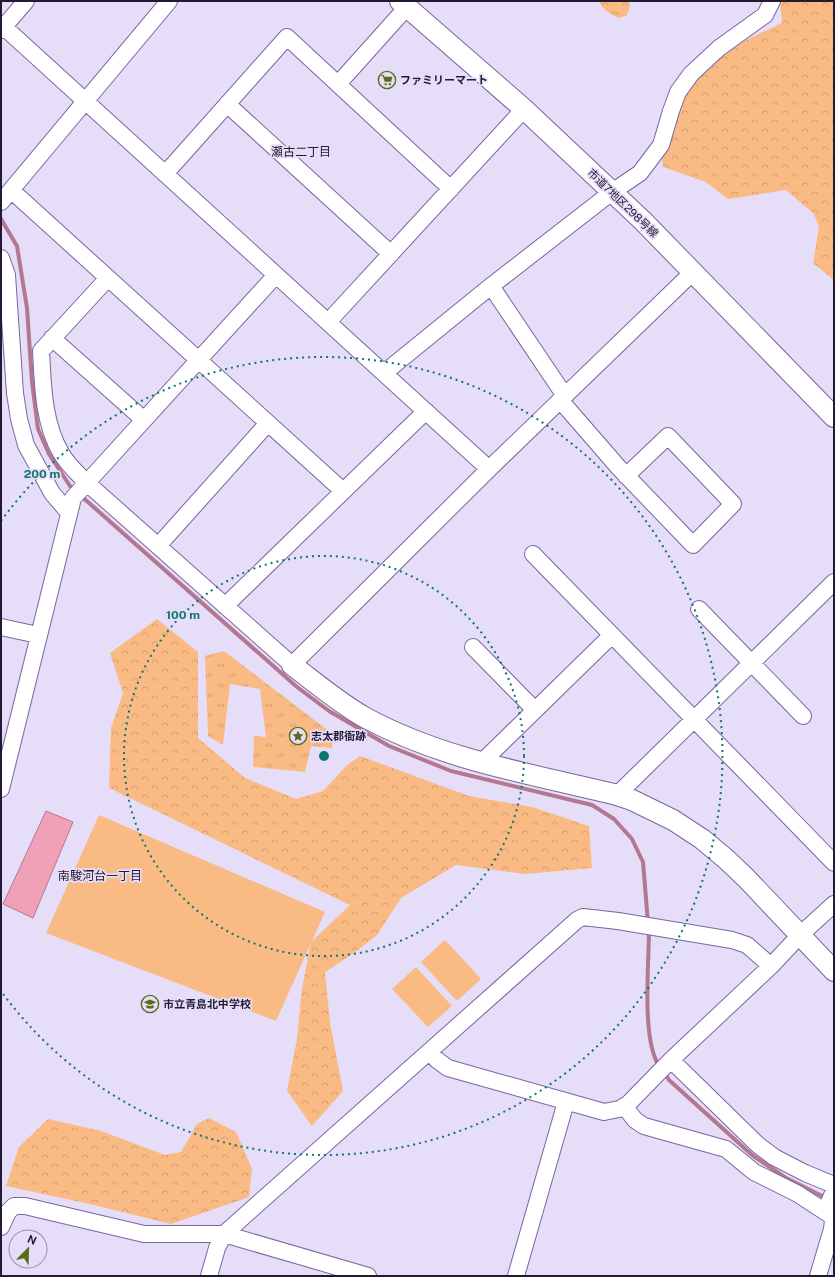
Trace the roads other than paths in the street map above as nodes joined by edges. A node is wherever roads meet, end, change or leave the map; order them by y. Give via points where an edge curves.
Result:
1 (26, 1) edge
2 (169, 1) edge
3 (772, 1) edge
4 (410, 6) edge
5 (2, 29) edge
6 (338, 84) junction
7 (85, 101) junction
8 (227, 104) junction
9 (524, 109) junction
10 (165, 174) junction
11 (451, 188) junction
12 (612, 192) junction
13 (5, 198) edge
14 (391, 254) junction
15 (1, 258) edge
16 (693, 272) junction
17 (276, 275) junction
18 (108, 278) junction
19 (491, 286) junction
20 (328, 322) junction
21 (52, 338) junction
22 (199, 360) junction
23 (384, 373) junction
24 (562, 398) junction
25 (426, 411) junction
26 (834, 416) edge
27 (144, 420) junction
28 (268, 423) junction
29 (490, 469) junction
30 (626, 476) junction
31 (86, 484) junction
32 (343, 491) junction
33 (71, 506) junction
34 (158, 546) junction
35 (532, 554) dead end
36 (834, 582) edge
37 (226, 606) junction
38 (699, 609) dead end
39 (1, 627) edge
40 (38, 635) junction
41 (612, 635) junction
42 (473, 647) dead end
43 (751, 663) junction
44 (292, 665) junction
45 (535, 710) junction
46 (804, 716) dead end
47 (694, 719) junction
48 (8, 733) edge
49 (482, 762) junction
50 (1, 789) edge
51 (617, 795) junction
52 (834, 863) edge
53 (834, 904) edge
54 (800, 935) junction
55 (771, 966) junction
56 (834, 971) edge
57 (430, 1052) junction
58 (670, 1061) junction
59 (566, 1102) junction
60 (624, 1106) junction
61 (834, 1185) edge
62 (834, 1191) edge
63 (825, 1211) junction
64 (1, 1227) edge
65 (224, 1234) junction
66 (209, 1276) edge
67 (368, 1276) edge
68 (516, 1276) edge
69 (818, 1276) edge

1 - 5 street
2 - 7 street
3 - 12 street via 765,15 719,48 691,74 678,92 661,145 640,173
4 - 6 street
4 - 9 street, 市道7地区298号線
5 - 7 street
6 - 8 street via 287,37
6 - 11 street
7 - 10 street
7 - 13 street
8 - 10 street
8 - 14 street
9 - 11 street
9 - 12 street, 市道7地区298号線
10 - 17 street
11 - 14 street
12 - 16 street, 市道7地区298号線
12 - 19 street
13 - 18 street
14 - 20 street
15 - 33 street via 7,276 15,393 26,445 52,493
16 - 24 street
16 - 26 street, 市道7地区298号線
17 - 20 street
17 - 22 street
18 - 21 street
18 - 22 street
19 - 23 street
19 - 24 street
20 - 23 street
21 - 27 street
21 - 31 street via 41,351 45,408 61,453
22 - 27 street
22 - 28 street
23 - 25 street
24 - 29 street
24 - 30 street
25 - 29 street
25 - 32 street
27 - 31 street
28 - 32 street
28 - 34 street
29 - 44 street
30 - 30 street via 668,436 733,504 693,545
31 - 33 street
31 - 34 street
32 - 37 street
33 - 40 street
34 - 37 street
35 - 41 street
36 - 43 street
37 - 44 street
38 - 43 street
39 - 40 street
40 - 48 street
41 - 45 street
41 - 47 street
42 - 45 street
43 - 46 street
43 - 47 street
44 - 49 street via 364,717 433,748
45 - 49 street
47 - 51 street
47 - 52 street
48 - 50 street
49 - 51 street
51 - 54 street via 673,820 702,839 726,859
53 - 54 street
54 - 55 street
54 - 56 street
55 - 57 street via 747,945 732,940 582,917
55 - 58 street
57 - 59 street via 448,1068
57 - 65 street
58 - 60 street
58 - 61 street via 758,1146 805,1173
59 - 60 street via 604,1112
59 - 68 street
60 - 63 street via 635,1120 644,1126 726,1149 754,1172
62 - 63 street
63 - 69 street via 833,1220
64 - 65 street via 14,1206 25,1206 144,1234
65 - 66 street
65 - 67 street

